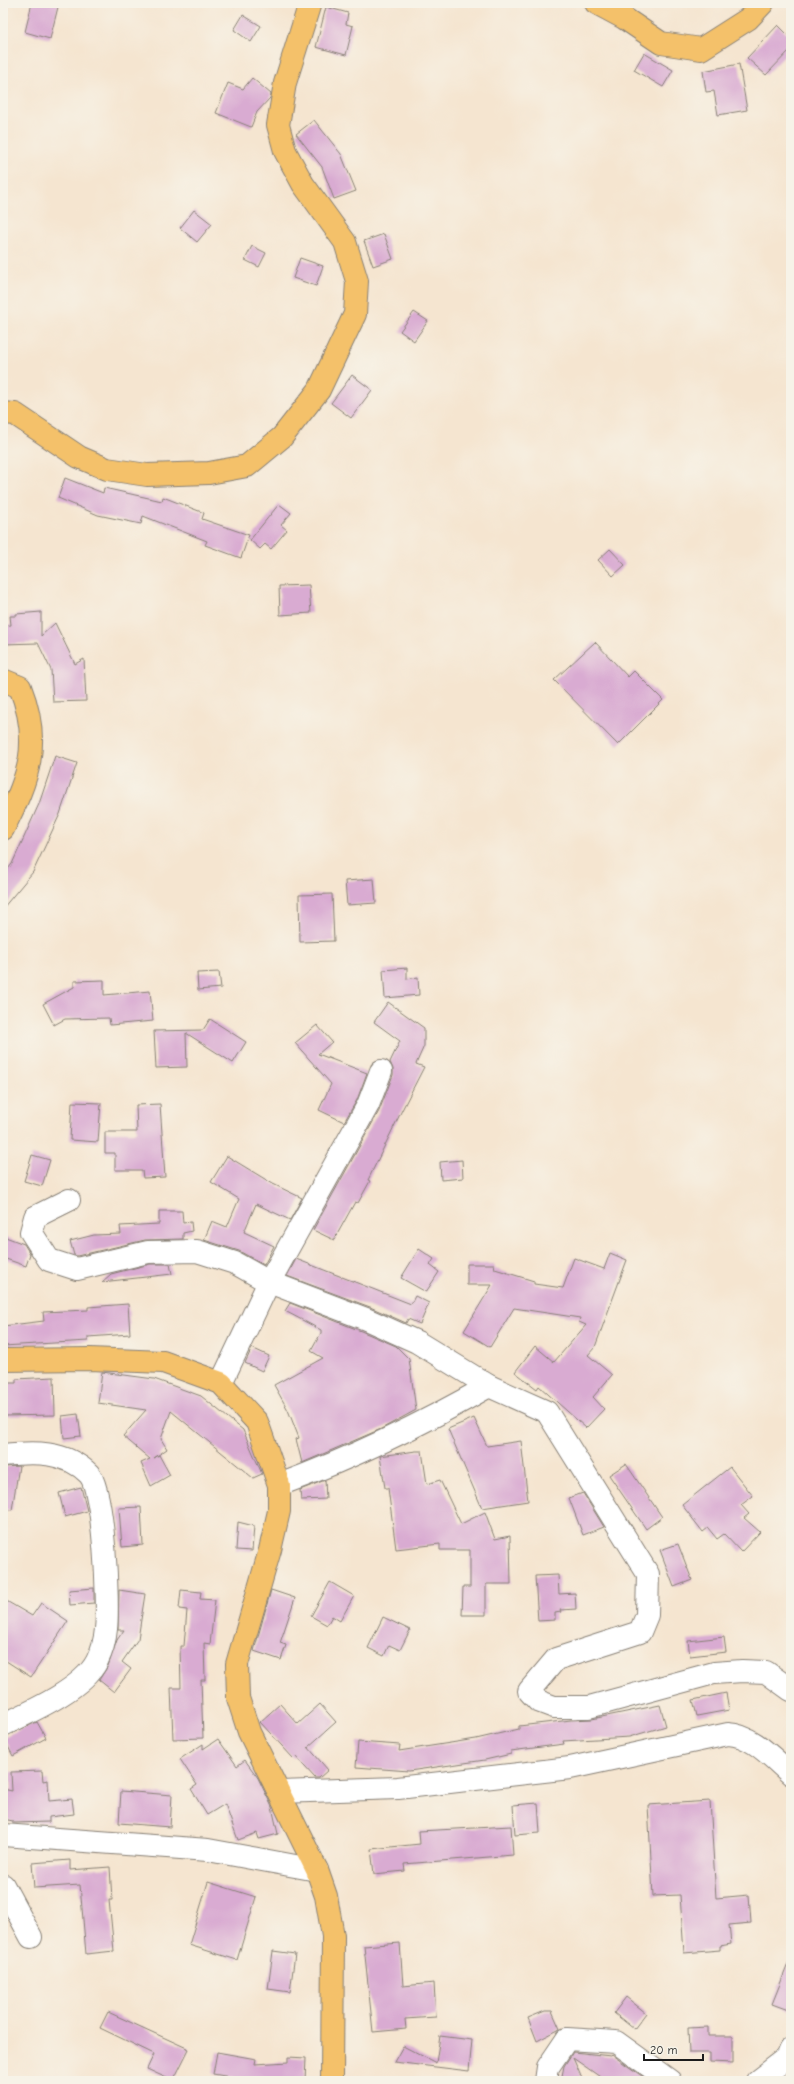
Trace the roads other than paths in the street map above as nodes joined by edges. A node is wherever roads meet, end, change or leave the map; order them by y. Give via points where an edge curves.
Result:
1 (310, 3) edge
2 (596, 3) edge
3 (764, 3) edge
4 (3, 412) edge
5 (3, 680) edge
6 (3, 829) edge
7 (381, 1071) dead end
8 (69, 1200) dead end
9 (269, 1282) junction
10 (3, 1360) edge
11 (221, 1383) junction
12 (489, 1386) junction
13 (3, 1455) edge
14 (279, 1485) junction
15 (791, 1690) edge
16 (3, 1725) edge
17 (791, 1774) edge
18 (280, 1792) junction
19 (3, 1835) edge
20 (317, 1870) junction
21 (3, 1885) edge
22 (31, 1937) dead end
23 (791, 2049) edge
24 (332, 2081) edge
25 (546, 2081) edge
26 (670, 2081) edge
27 (757, 2081) edge

1 - 4 highway via 285,83 278,125 285,151 302,184 345,242 357,281 355,314 319,390 282,437 246,466 209,474 147,474 107,469 79,458 15,414
2 - 3 highway via 624,18 661,44 701,49 748,19
5 - 6 highway via 20,687 28,709 32,740 30,765
7 - 9 street via 368,1105
8 - 9 street via 35,1216 31,1232 49,1260 77,1269 148,1252 197,1251 236,1263
9 - 11 street
9 - 12 street via 366,1319 417,1342
10 - 11 highway via 90,1359 163,1362
11 - 14 highway via 257,1422
12 - 14 street via 429,1421 323,1469
12 - 15 street via 547,1412 648,1574 647,1615 640,1632 556,1659 529,1691 538,1701 554,1707 589,1707 714,1673 742,1671 766,1672
13 - 16 street via 34,1452 56,1455 89,1474 97,1492 107,1574 106,1628 96,1662 81,1680 52,1700
14 - 18 highway via 279,1511 270,1550 237,1664 238,1698 247,1725
17 - 18 street via 749,1740 739,1734 728,1734 570,1768 398,1788
18 - 20 highway
19 - 20 street via 208,1850
20 - 24 highway via 326,1896 333,1936
21 - 22 street
23 - 27 street via 787,2058
25 - 26 street via 548,2067 567,2039 616,2042

